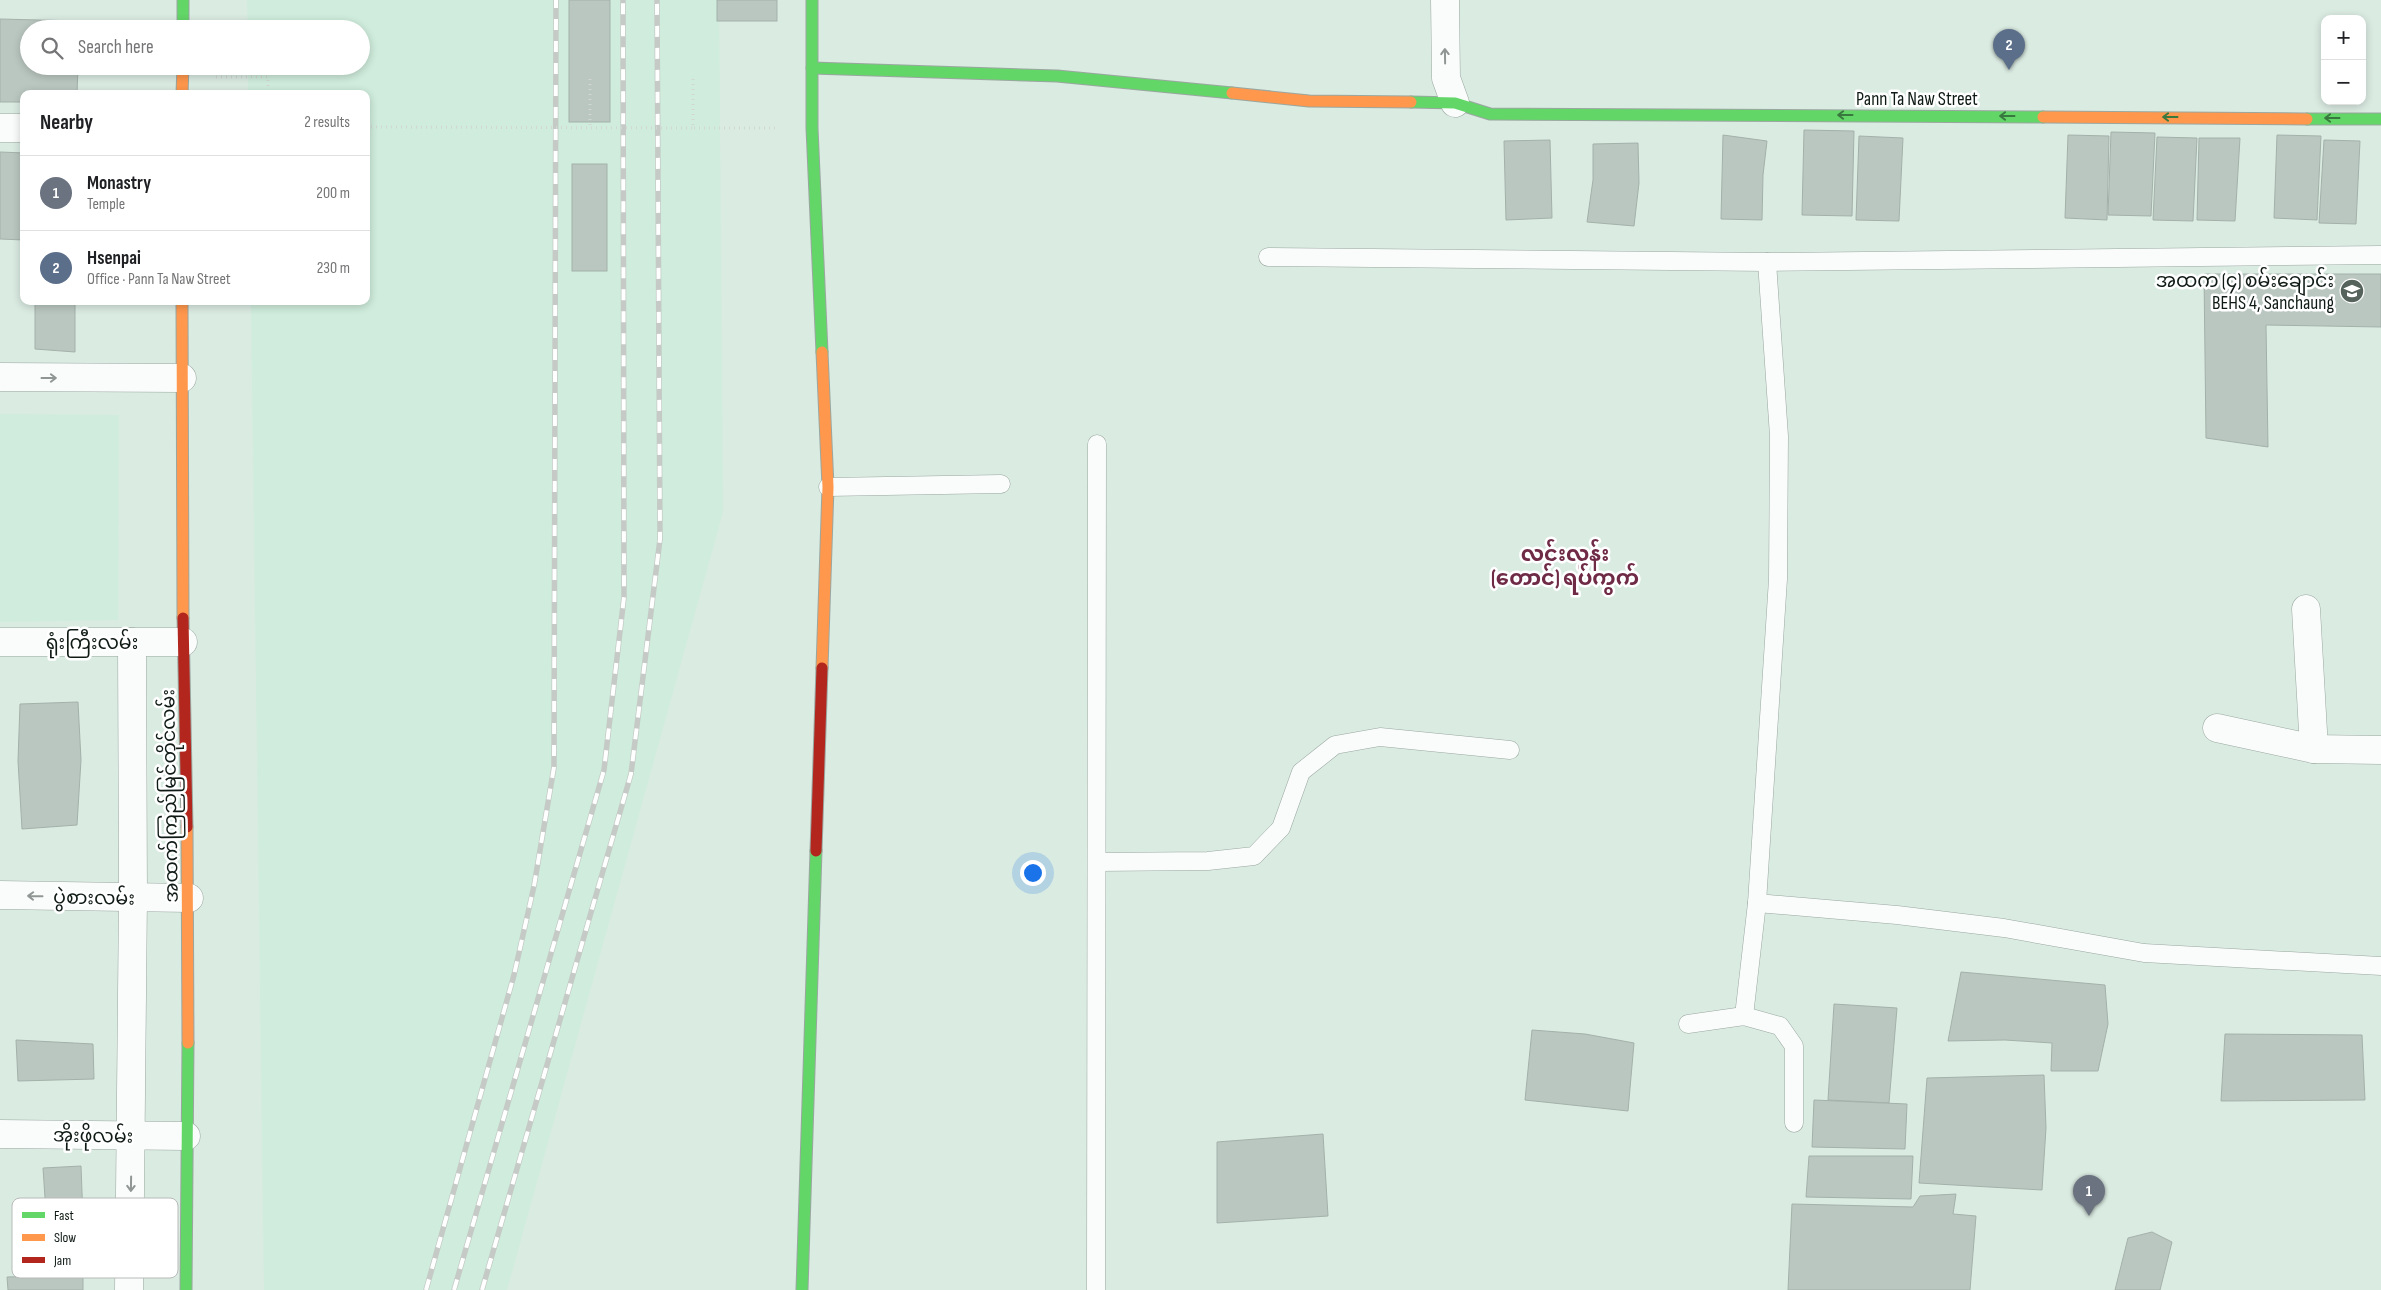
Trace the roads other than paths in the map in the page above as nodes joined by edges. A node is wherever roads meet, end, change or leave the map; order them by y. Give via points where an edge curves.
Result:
1 (182, 0) edge
2 (812, 0) edge
3 (1445, 0) edge
4 (183, 20) edge
5 (812, 68) junction
6 (183, 75) edge
7 (182, 90) edge
8 (1455, 103) junction
9 (2381, 118) edge
10 (0, 128) edge
11 (20, 128) edge
12 (2381, 254) edge
13 (1268, 257) dead end
14 (1767, 262) junction
15 (182, 305) edge
16 (0, 377) edge
17 (182, 378) junction
18 (1097, 444) dead end
19 (1001, 484) dead end
20 (828, 487) junction
21 (2306, 609) dead end
22 (0, 642) edge
23 (132, 642) junction
24 (183, 642) junction
25 (2217, 728) dead end
26 (2314, 749) junction
27 (1510, 750) dead end
28 (2381, 750) edge
29 (1097, 862) junction
30 (0, 895) edge
31 (133, 897) junction
32 (189, 898) junction
33 (1756, 903) junction
34 (2381, 966) edge
35 (1744, 1016) junction
36 (1688, 1024) dead end
37 (1794, 1124) dead end
38 (0, 1134) edge
39 (131, 1135) junction
40 (186, 1136) junction
41 (130, 1198) edge
42 (186, 1290) edge
43 (802, 1290) edge
44 (1096, 1290) edge

1 - 4 street
2 - 5 street
8 -> 3 street via 1446,78
5 - 8 street, Pann Ta Naw Street via 1057,76 1309,101
5 - 20 street
6 - 7 street
9 -> 8 street, Pann Ta Naw Street via 1490,114
10 - 11 street
12 - 14 lane
13 - 14 lane
14 - 33 lane via 1779,436 1778,578
15 - 17 street, အထက်ကြည်မြင်တိုင်လမ်း
16 -> 17 street
17 - 24 street, အထက်ကြည်မြင်တိုင်လမ်း
18 - 29 lane
19 - 20 lane
20 - 43 street
21 - 26 street
22 - 23 street, ရုံးကြီးလမ်း
23 - 24 street, ရုံးကြီးလမ်း
23 - 31 street
24 - 32 street, အထက်ကြည်မြင်တိုင်လမ်း
25 - 26 street
26 - 28 street
27 - 29 lane via 1380,737 1335,745 1301,772 1280,828 1254,856 1208,861
29 - 44 lane
31 -> 30 street, ပွဲစားလမ်း
31 - 32 street, ပွဲစားလမ်း
31 - 39 street
32 - 40 street, အထက်ကြည်မြင်တိုင်လမ်း
33 - 34 lane via 2004,928 2144,953
33 - 35 lane
35 - 36 lane
35 - 37 lane via 1780,1026 1794,1046
38 - 39 street, အိုးဖိုလမ်း
39 - 40 street, အိုးဖိုလမ်း
39 -> 41 street
40 - 42 street, အထက်ကြည်မြင်တိုင်လမ်း

